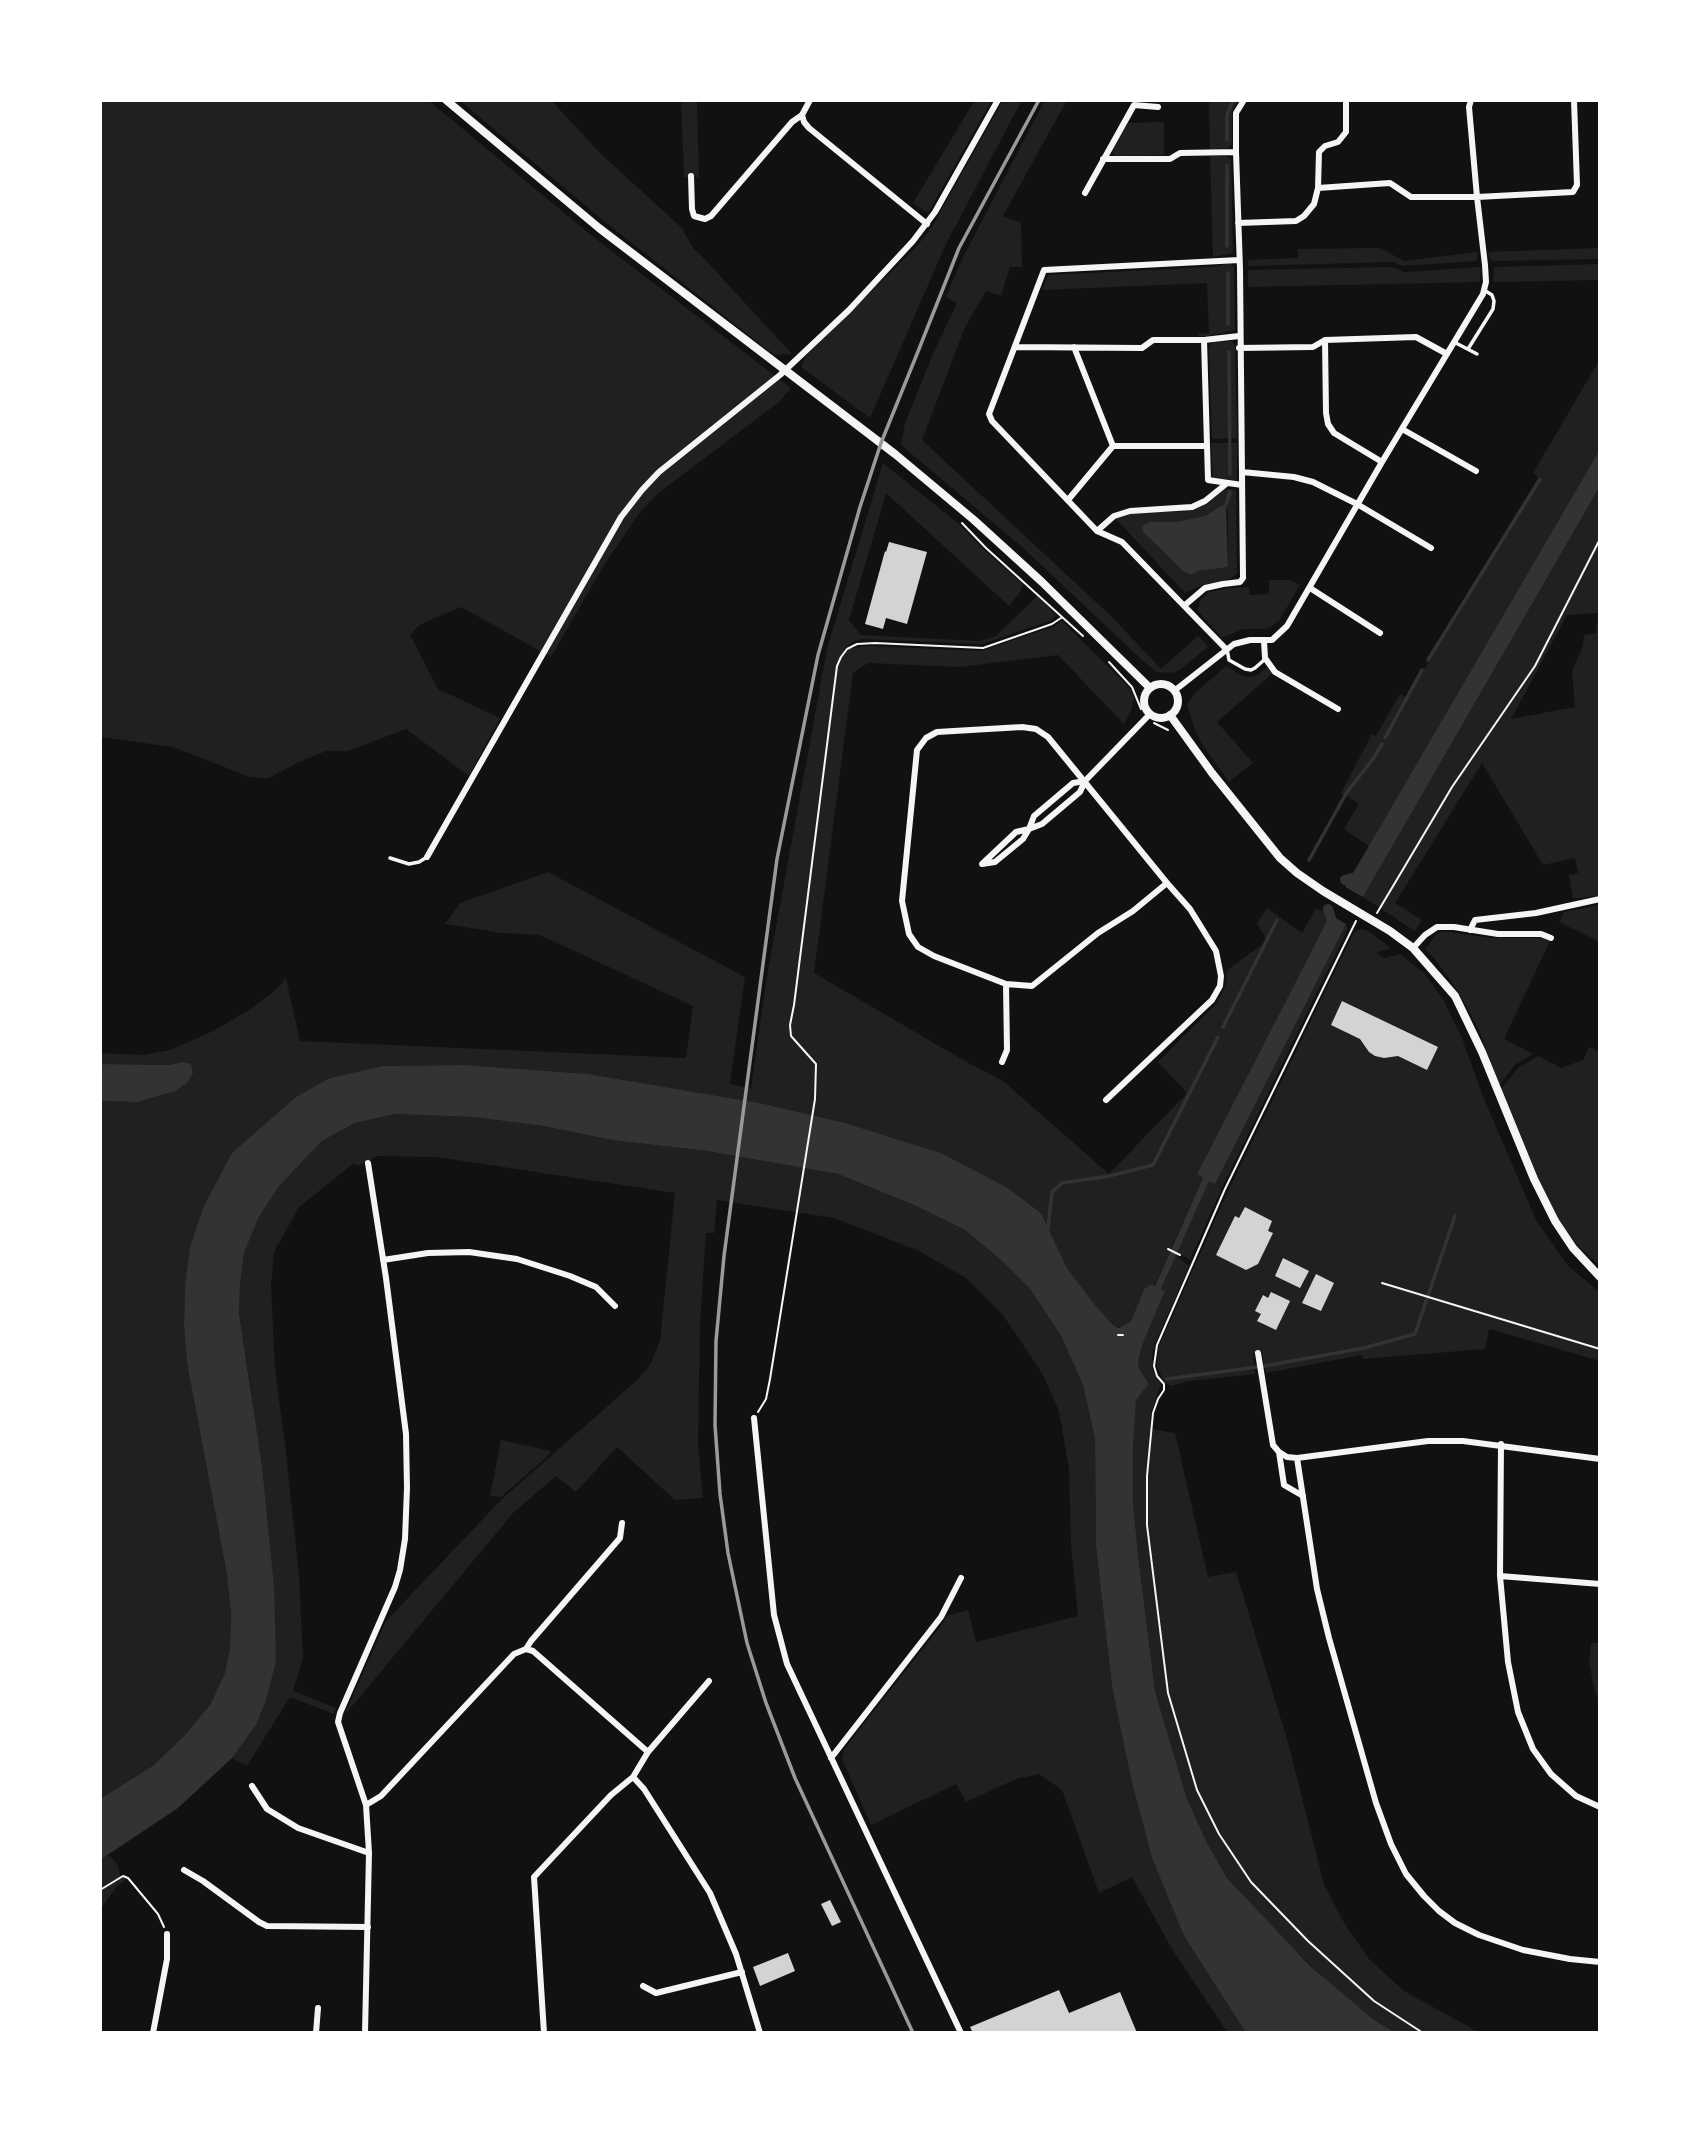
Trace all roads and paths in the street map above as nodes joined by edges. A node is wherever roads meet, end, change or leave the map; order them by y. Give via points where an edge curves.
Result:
1 (446, 100) edge
2 (810, 100) edge
3 (998, 100) edge
4 (1244, 100) edge
5 (1346, 100) edge
6 (1471, 100) edge
7 (1574, 100) edge
8 (1158, 107) dead end
9 (802, 115) junction
10 (1236, 152) junction
11 (1103, 159) junction
12 (691, 176) dead end
13 (1318, 188) junction
14 (1085, 193) dead end
15 (1477, 197) junction
16 (1238, 223) junction
17 (928, 224) junction
18 (1239, 260) junction
19 (1484, 290) junction
20 (1239, 336) junction
21 (1204, 340) junction
22 (1325, 340) junction
23 (1454, 342) junction
24 (1015, 347) junction
25 (1074, 347) junction
26 (1239, 348) junction
27 (1468, 349) junction
28 (1447, 354) junction
29 (1477, 354) dead end
30 (785, 370) junction
31 (1402, 429) junction
32 (1113, 446) junction
33 (1207, 446) junction
34 (1382, 462) junction
35 (1476, 471) dead end
36 (1241, 472) junction
37 (1226, 484) junction
38 (1242, 485) junction
39 (1068, 499) junction
40 (1357, 504) junction
41 (962, 524) dead end
42 (1097, 531) junction
43 (1600, 539) edge
44 (1432, 548) dead end
45 (1310, 588) junction
46 (1185, 606) junction
47 (1062, 617) junction
48 (1380, 633) dead end
49 (1088, 641) dead end
50 (1264, 641) junction
51 (1226, 649) junction
52 (1265, 658) junction
53 (1109, 662) dead end
54 (1150, 688) junction
55 (1174, 691) junction
56 (1136, 699) dead end
57 (1338, 709) dead end
58 (1150, 714) junction
59 (1170, 715) junction
60 (1086, 781) junction
61 (1029, 829) junction
62 (427, 857) joint
63 (390, 858) dead end
64 (1167, 883) junction
65 (1600, 899) edge
66 (1358, 917) dead end
67 (1373, 920) junction
68 (1470, 930) junction
69 (1551, 938) dead end
70 (1413, 948) junction
71 (1006, 984) junction
72 (1002, 1062) dead end
73 (1106, 1100) dead end
74 (368, 1163) dead end
75 (1168, 1249) dead end
76 (1180, 1255) dead end
77 (383, 1260) junction
78 (1600, 1277) edge
79 (1381, 1283) dead end
80 (615, 1306) dead end
81 (1118, 1335) dead end
82 (1123, 1335) dead end
83 (1600, 1349) edge
84 (1258, 1356) dead end
85 (754, 1418) joint
86 (1501, 1444) junction
87 (1279, 1452) junction
88 (1297, 1458) junction
89 (1600, 1459) edge
90 (1303, 1496) junction
91 (622, 1523) dead end
92 (1500, 1576) junction
93 (961, 1578) dead end
94 (1600, 1584) edge
95 (526, 1649) junction
96 (709, 1681) dead end
97 (648, 1752) junction
98 (831, 1758) junction
99 (633, 1777) junction
100 (252, 1786) dead end
101 (366, 1805) junction
102 (1600, 1807) edge
103 (369, 1853) junction
104 (184, 1870) dead end
105 (100, 1890) edge
106 (368, 1927) junction
107 (167, 1934) joint
108 (1600, 1962) edge
109 (742, 1972) junction
110 (643, 1986) dead end
111 (318, 2008) dead end
112 (153, 2033) edge
113 (316, 2033) edge
114 (365, 2033) edge
115 (544, 2033) edge
116 (760, 2033) edge
117 (961, 2033) edge
118 (1423, 2033) edge

1 - 30 street via 599,228
2 - 9 street
3 - 17 street
4 - 10 street via 1236,113
5 - 13 street via 1346,132 1319,152
6 - 15 street
7 - 15 street via 1577,185 1573,192
8 - 11 street via 1134,105
9 - 12 street via 705,219 694,216
9 - 17 street via 809,128
10 - 11 street via 1180,153 1170,159
10 - 16 street
11 - 14 street
13 - 15 street via 1390,183 1411,197
13 - 16 street via 1314,204 1296,221
15 - 19 street
16 - 18 street
17 - 30 street via 849,310
18 - 20 street
18 - 24 street via 1044,270
19 - 23 street
19 - 27 lane via 1492,295 1493,309
20 - 21 street
20 - 26 street
21 - 25 street via 1153,340 1142,348
21 - 33 street
22 - 26 street via 1313,347
22 - 28 street via 1416,337
22 - 34 street via 1328,424 1334,433
23 - 27 lane
23 - 28 street
24 - 25 street
24 - 39 street via 989,414
25 - 32 street
26 - 36 street
27 - 29 lane
28 - 31 street
30 - 54 street via 974,520
30 - 62 street via 659,472 621,517
31 - 34 street
31 - 35 street
32 - 33 street
32 - 39 street
33 - 37 street via 1208,480
34 - 40 street
36 - 38 street
36 - 40 street via 1313,482
37 - 38 street
37 - 42 street via 1192,507 1130,510 1114,516
38 - 46 street via 1243,578 1205,588
39 - 42 street
40 - 44 street
40 - 45 street
41 - 47 path
42 - 46 street via 1122,542
43 - 67 path via 1535,666 1452,787
45 - 48 street
45 - 50 street via 1281,634
46 - 51 street
47 - 49 path
47 - 85 path via 984,648 857,644 847,649 837,666 790,1025 791,1036 816,1064 815,1099 770,1379 766,1399
50 - 51 street via 1242,641
50 - 52 street
51 - 52 lane via 1229,660 1245,669 1261,665
51 - 55 street
52 - 57 street via 1275,671
53 - 56 path via 1132,687
54 - 55 street via 1163,684
54 - 58 street via 1144,702
55 - 59 street via 1177,705
58 - 59 street via 1157,718
58 - 60 street
59 - 67 street via 1280,858 1323,891
60 - 61 street via 1080,792 1042,824
60 - 61 street via 1073,783 1034,816
60 - 64 street
60 - 71 street via 1037,729 937,732 917,750 902,901 909,934 918,947 934,956
61 - 61 street via 1016,832 982,864 995,862
62 - 63 lane via 409,864
64 - 71 street via 1032,986
64 - 73 street via 1216,951 1220,986 1212,1000
65 - 68 street via 1475,920
66 - 118 path via 1225,1189 1157,1345 1154,1366 1164,1390 1153,1413 1147,1525 1168,1693 1198,1790 1219,1835 1251,1882 1308,1941 1374,2001
67 - 70 street
68 - 69 street
68 - 70 street via 1437,927
70 - 78 street via 1455,996 1555,1221
71 - 72 street via 1007,1050
74 - 77 street
75 - 76 path
77 - 80 street via 468,1252 517,1259 596,1287
77 - 101 street via 406,1434 407,1504 395,1587 338,1722
79 - 83 path
81 - 82 path
84 - 87 street via 1273,1446
85 - 98 street via 774,1615 787,1664
86 - 88 street via 1428,1441
86 - 89 street
86 - 92 street
87 - 88 street
87 - 90 street via 1284,1485
88 - 90 street
90 - 108 street via 1332,1650 1376,1803 1406,1874 1439,1912 1479,1935 1523,1950
91 - 95 street via 620,1538
92 - 94 street
92 - 102 street via 1508,1662 1518,1712 1533,1749 1576,1796
93 - 98 street via 941,1617
95 - 97 street
95 - 101 street via 514,1654 381,1796
96 - 97 street
97 - 99 street
98 - 117 street
99 - 109 street via 699,1873
99 - 115 street via 534,1877
100 - 103 street via 267,1809 298,1828
101 - 103 street
103 - 106 street
104 - 106 street via 267,1926
105 - 107 path via 123,1876 128,1878 158,1914
106 - 114 street
107 - 112 street via 167,1959
109 - 110 street via 656,1993
109 - 116 street
111 - 113 street

